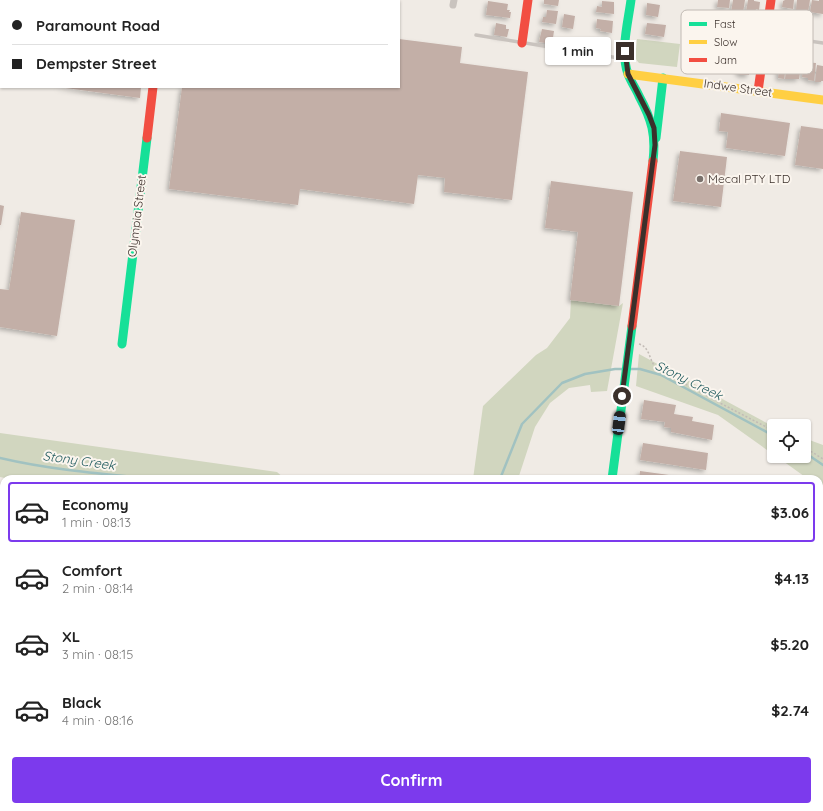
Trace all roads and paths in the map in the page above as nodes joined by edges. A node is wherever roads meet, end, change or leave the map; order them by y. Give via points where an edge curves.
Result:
1 (528, 0) edge
2 (631, 0) edge
3 (771, 0) edge
4 (770, 10) edge
5 (476, 35) dead end
6 (813, 41) edge
7 (823, 42) edge
8 (522, 43) junction
9 (625, 59) junction
10 (628, 74) junction
11 (760, 74) edge
12 (663, 78) junction
13 (152, 88) edge
14 (758, 91) junction
15 (823, 100) edge
16 (655, 145) junction
17 (122, 344) dead end
18 (643, 345) dead end
19 (767, 426) edge
20 (811, 452) edge
21 (823, 459) edge
22 (612, 475) edge

1 - 8 street
2 - 9 street
3 - 4 street
5 - 8 lane
6 - 7 lane
8 - 9 lane
9 - 10 street
10 - 12 street, Indwe Street
10 - 16 street via 654,128
11 - 14 street
12 - 14 street, Indwe Street
12 - 16 street
13 - 17 street, Olympia Street
14 - 15 street, Indwe Street
16 - 22 street
18 - 19 path via 656,368
20 - 21 path

